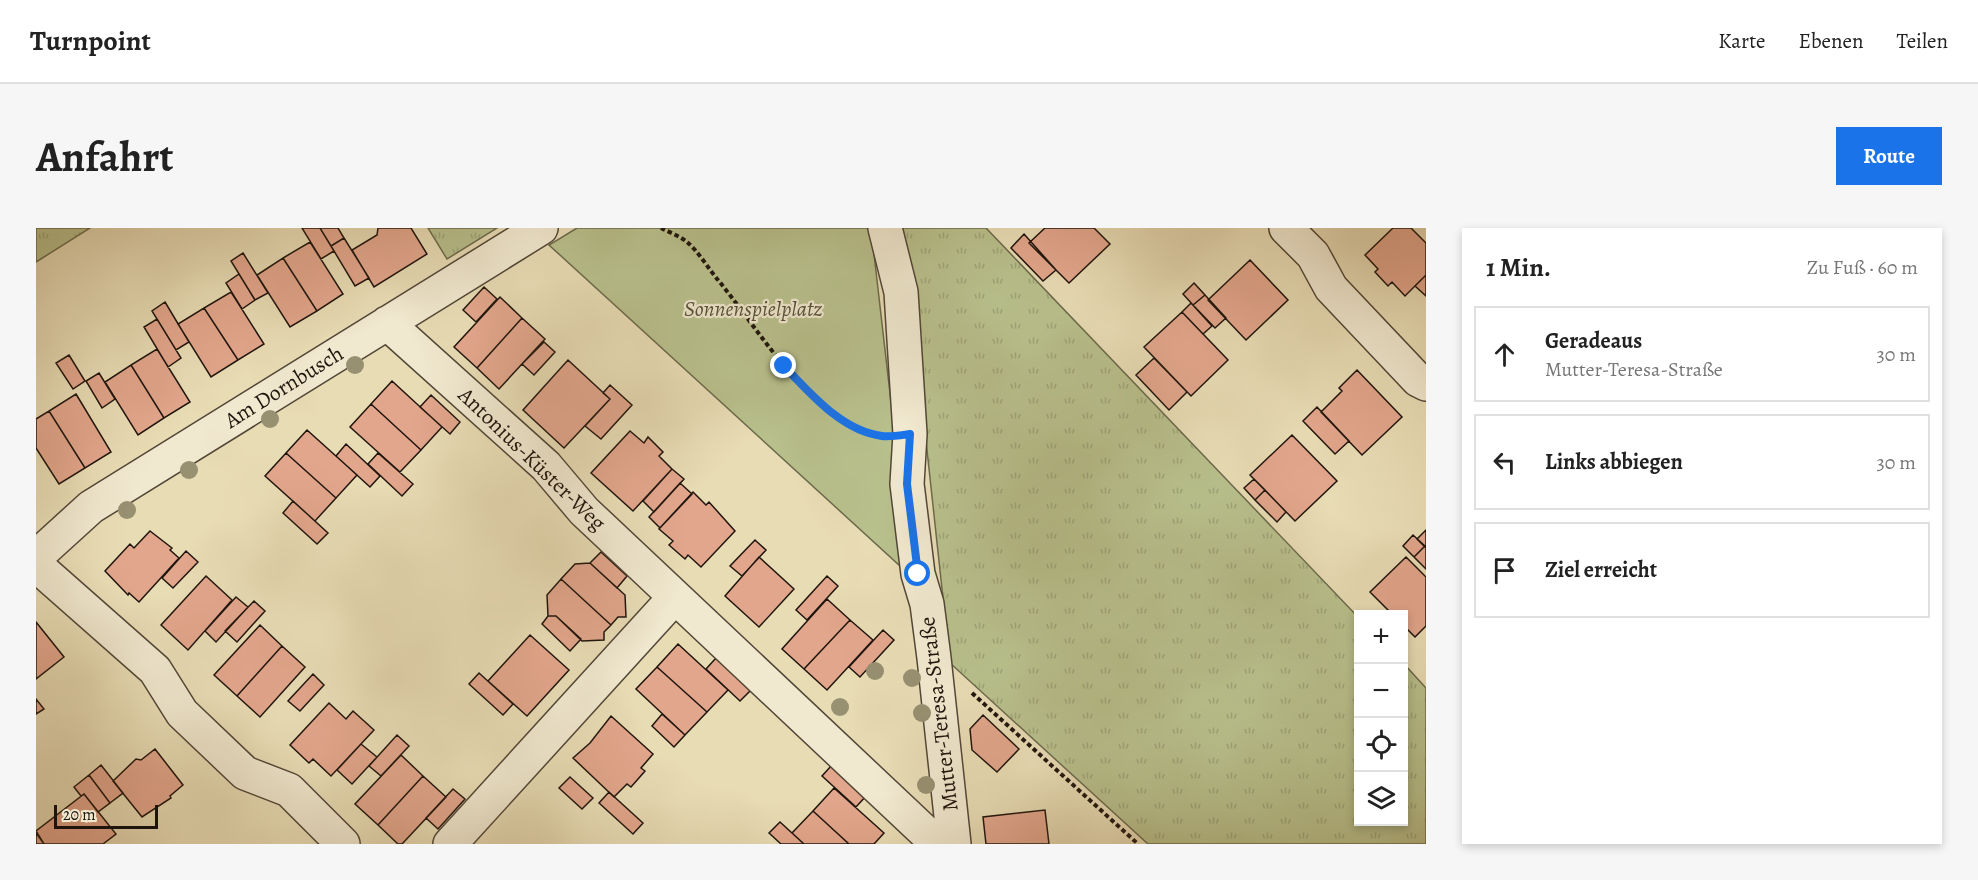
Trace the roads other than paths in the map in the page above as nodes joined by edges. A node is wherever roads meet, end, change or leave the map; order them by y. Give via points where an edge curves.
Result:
1 (541, 228) edge
2 (885, 228) edge
3 (1286, 228) edge
4 (387, 323) junction
5 (1426, 384) edge
6 (36, 557) edge
7 (36, 565) edge
8 (675, 597) junction
9 (935, 841) edge
10 (343, 844) edge
11 (450, 844) edge

1 - 4 street, Am Dornbusch
2 - 9 street, Mutter-Teresa-Straße via 901,292 910,434 907,484 934,658
3 - 5 street via 1313,255 1331,288
4 - 6 street, Am Dornbusch via 91,507
4 - 8 street, Antonius-Küster-Weg via 546,466 584,511
7 - 10 street via 155,670 182,713 245,772 289,790
8 - 9 street, Antonius-Küster-Weg
8 - 11 street

